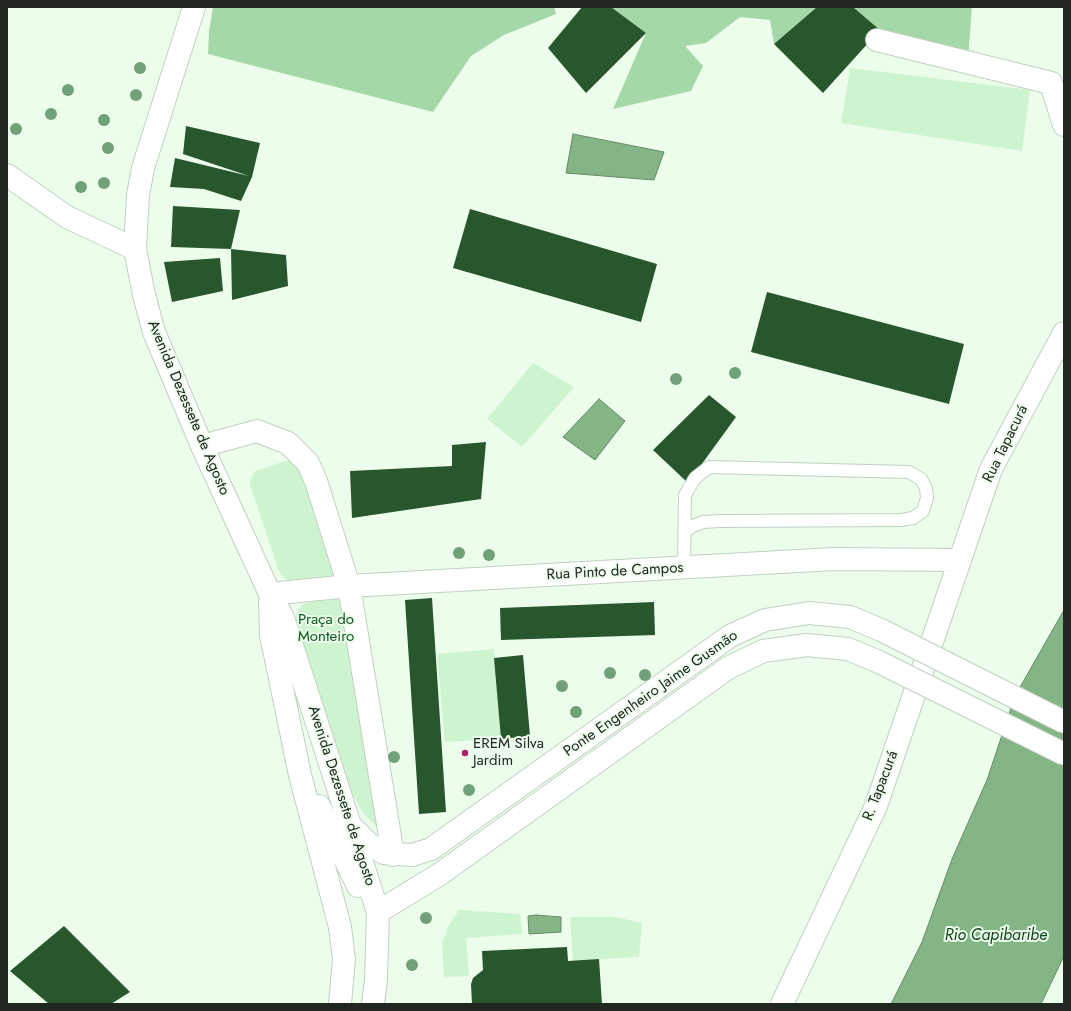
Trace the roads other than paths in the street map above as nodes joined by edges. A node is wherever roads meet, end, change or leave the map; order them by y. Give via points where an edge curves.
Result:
1 (194, 7) edge
2 (876, 40) dead end
3 (1064, 125) edge
4 (7, 175) edge
5 (135, 249) junction
6 (1064, 333) edge
7 (202, 446) junction
8 (684, 532) junction
9 (960, 560) junction
10 (684, 568) junction
11 (349, 586) junction
12 (270, 594) junction
13 (1064, 722) edge
14 (1064, 754) edge
15 (300, 775) junction
16 (348, 823) junction
17 (393, 855) junction
18 (378, 912) junction
19 (340, 1004) edge
20 (373, 1004) edge
21 (782, 1004) edge

1 - 5 street, Avenida Dezessete de Agosto via 143,168 138,195
2 - 3 street via 1051,83
4 - 5 street via 67,217
5 - 7 street, Avenida Dezessete de Agosto via 154,332
6 - 9 street, Rua Tapacurá via 991,469
7 - 11 street via 257,430 288,443 300,453 316,481
7 - 12 street, Avenida Dezessete de Agosto
8 - 8 lane via 703,522 913,518 923,511 927,498 926,488 921,479 909,472 709,467 695,478 685,496
8 - 10 lane
9 - 10 street, Rua Pinto de Campos via 834,559
9 - 21 street, R. Tapacurá via 876,806
10 - 11 street, Rua Pinto de Campos
11 - 12 street, Rua Pinto de Campos
11 - 17 street
12 - 15 street, Avenida Dezessete de Agosto via 271,634
12 - 16 street, Avenida Dezessete de Agosto via 283,618
13 - 17 street, Ponte Engenheiro Jaime Gusmão, bridge via 850,617 809,613 765,620 730,636 432,849 412,855
14 - 18 street, Ponte Engenheiro Jaime Gusmão, bridge via 848,649 807,645 763,651 728,668 440,874
15 - 18 street via 312,789 361,892
15 - 19 street, Avenida Dezessete de Agosto via 340,927 344,959
16 - 17 street, Ponte Engenheiro Jaime Gusmão via 369,844 384,854
16 - 18 street, Avenida Dezessete de Agosto
18 - 20 street, Avenida Dezessete de Agosto

